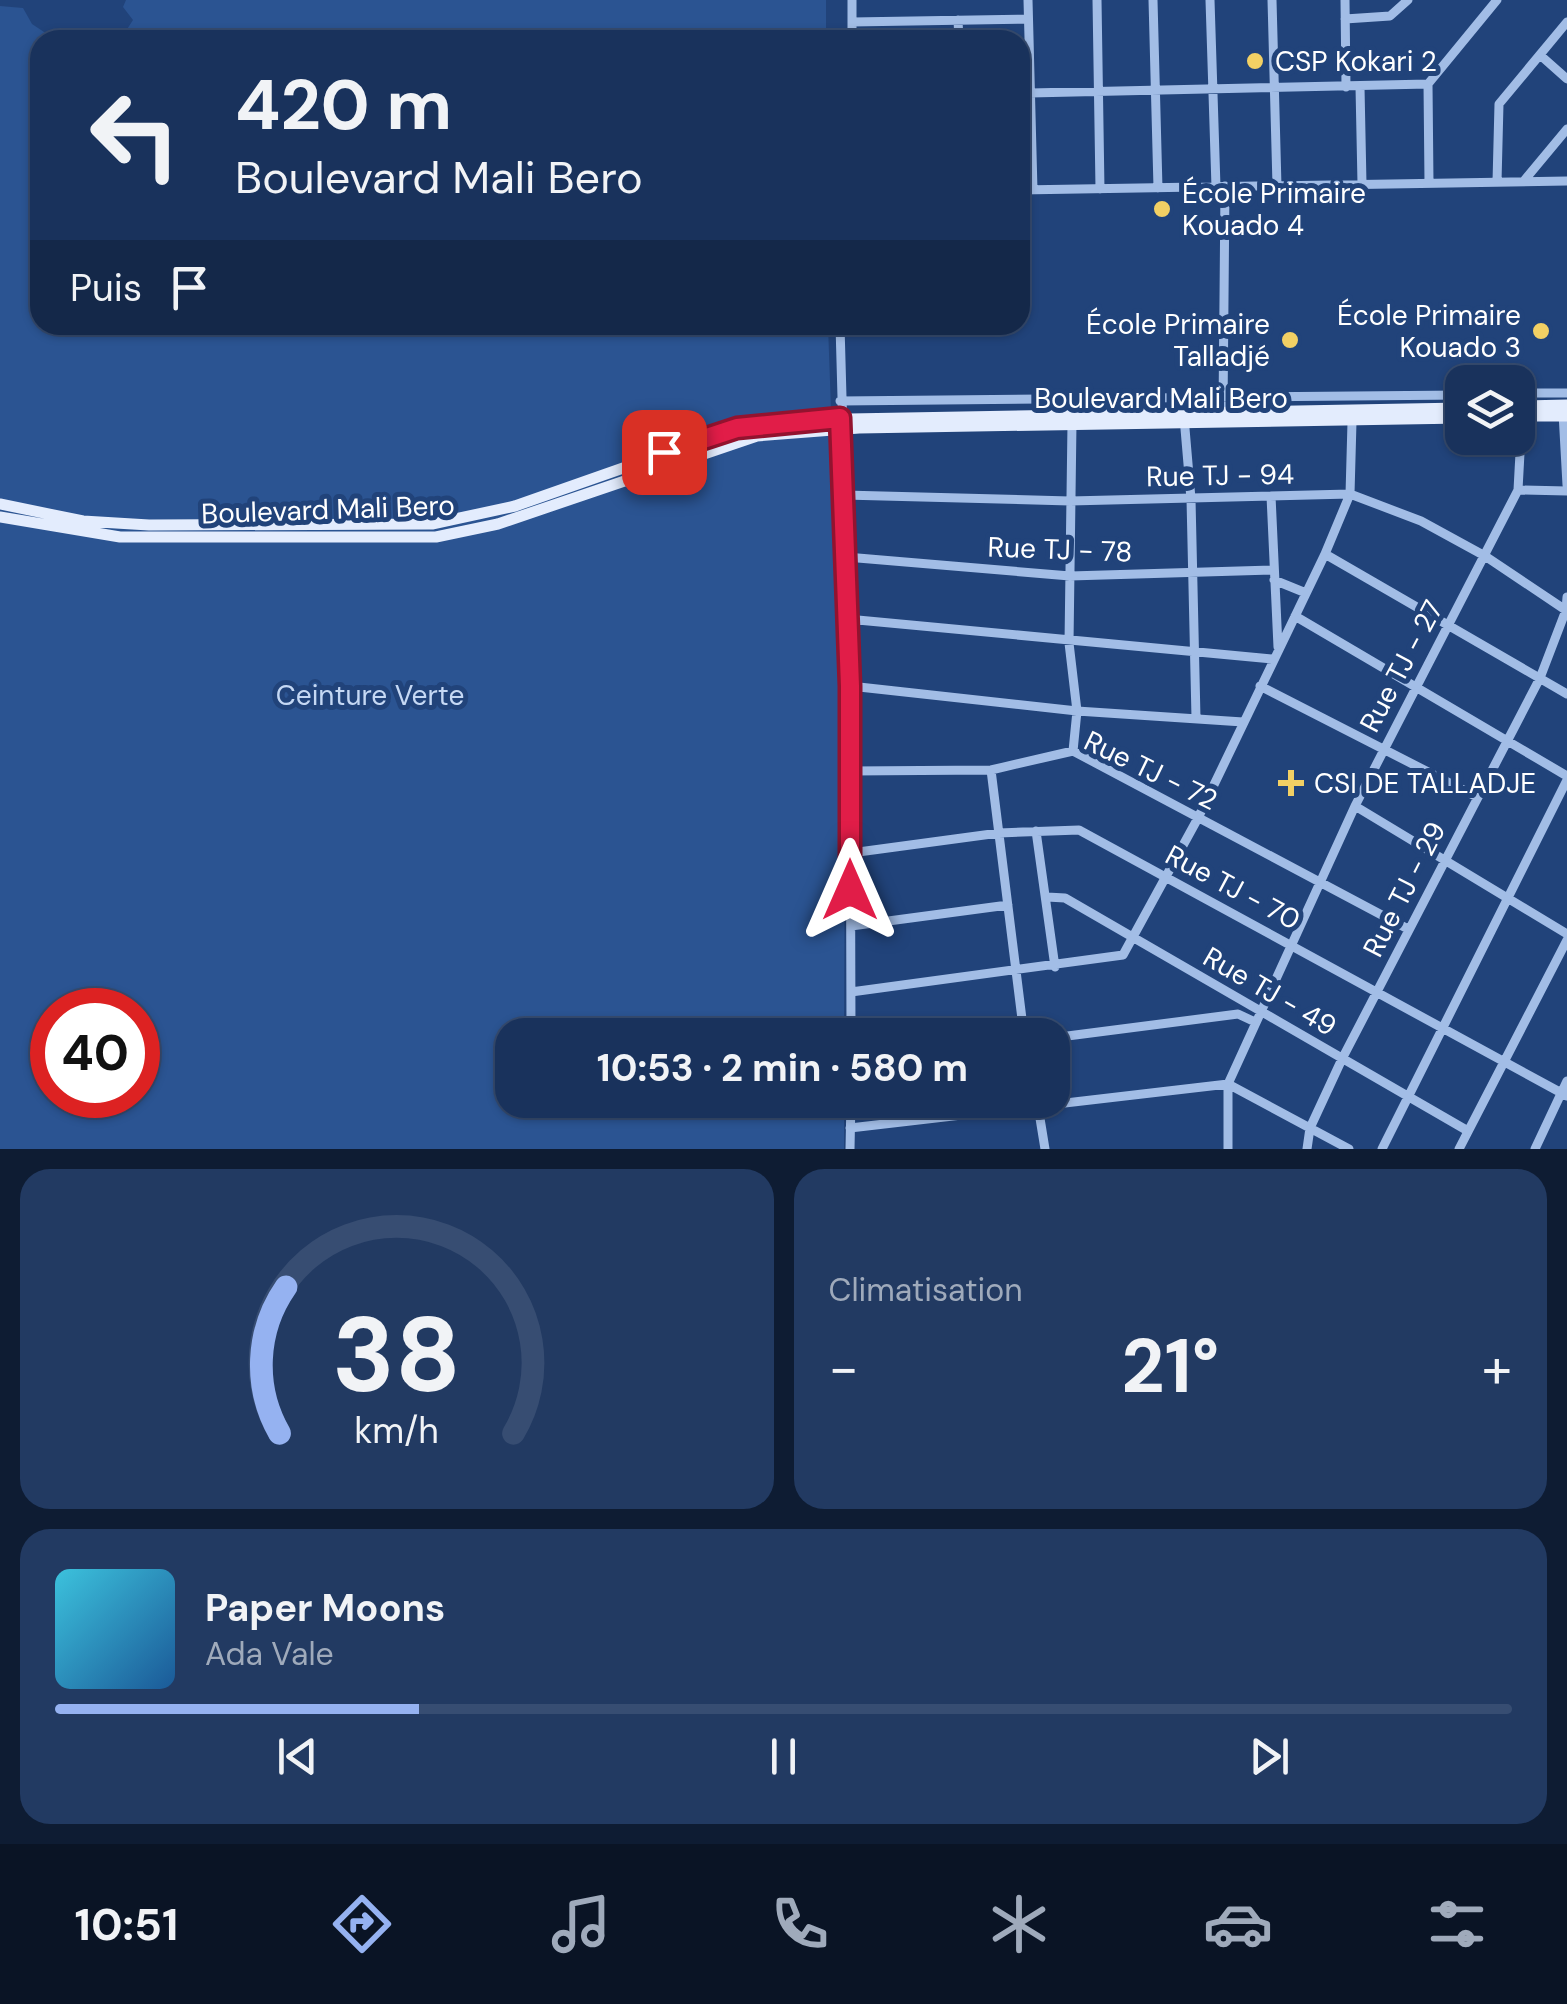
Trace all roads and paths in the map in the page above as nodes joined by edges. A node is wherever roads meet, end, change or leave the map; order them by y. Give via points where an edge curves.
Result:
1 (852, 0) edge
2 (1028, 0) edge
3 (1097, 0) edge
4 (1153, 0) edge
5 (1210, 0) edge
6 (1272, 0) edge
7 (1345, 0) edge
8 (1408, 0) edge
9 (1497, 0) edge
10 (1028, 19) junction
11 (1345, 19) junction
12 (958, 20) junction
13 (852, 22) junction
14 (1567, 22) edge
15 (852, 30) edge
16 (958, 30) edge
17 (1028, 30) edge
18 (1540, 55) junction
19 (1567, 80) edge
20 (1428, 84) junction
21 (1346, 87) junction
22 (1360, 87) junction
23 (1274, 88) junction
24 (1154, 90) junction
25 (1213, 90) junction
26 (1099, 91) junction
27 (1030, 93) joint
28 (1567, 129) edge
29 (1567, 181) edge
30 (1497, 182) junction
31 (1523, 182) junction
32 (1428, 183) junction
33 (1362, 184) junction
34 (1277, 186) junction
35 (1220, 187) junction
36 (1100, 188) junction
37 (1158, 188) junction
38 (1033, 190) joint
39 (840, 335) edge
40 (1445, 396) edge
41 (1535, 397) edge
42 (1545, 399) junction
43 (840, 401) junction
44 (886, 401) junction
45 (1535, 404) edge
46 (1224, 406) junction
47 (1565, 407) edge
48 (1445, 408) edge
49 (1535, 411) edge
50 (886, 416) junction
51 (1184, 417) junction
52 (1445, 419) edge
53 (1352, 422) junction
54 (860, 423) junction
55 (1072, 423) junction
56 (824, 424) junction
57 (841, 424) junction
58 (1518, 455) edge
59 (1567, 488) edge
60 (1518, 490) junction
61 (1350, 494) junction
62 (844, 495) junction
63 (1271, 496) junction
64 (1191, 499) junction
65 (1070, 501) junction
66 (0, 504) edge
67 (0, 517) edge
68 (1325, 554) junction
69 (1485, 556) junction
70 (846, 557) junction
71 (1193, 574) junction
72 (1274, 575) junction
73 (1070, 576) junction
74 (1306, 593) junction
75 (1567, 596) edge
76 (1567, 610) edge
77 (1294, 616) junction
78 (847, 619) junction
79 (1449, 623) junction
80 (1068, 643) junction
81 (1194, 654) junction
82 (1276, 654) junction
83 (1540, 678) junction
84 (1416, 684) junction
85 (850, 686) junction
86 (1260, 686) junction
87 (1567, 694) edge
88 (1077, 712) junction
89 (1196, 718) junction
90 (1243, 722) junction
91 (1508, 739) junction
92 (1384, 746) junction
93 (1073, 751) junction
94 (991, 770) junction
95 (851, 772) junction
96 (1567, 778) edge
97 (1477, 798) junction
98 (1355, 806) junction
99 (1198, 818) junction
100 (1036, 830) junction
101 (999, 833) junction
102 (850, 853) junction
103 (1443, 860) junction
104 (1167, 878) junction
105 (1321, 882) junction
106 (1505, 896) junction
107 (1047, 897) junction
108 (1008, 905) junction
109 (850, 926) junction
110 (1408, 929) junction
111 (1135, 936) junction
112 (1567, 937) edge
113 (1292, 944) junction
114 (1055, 967) junction
115 (1015, 971) junction
116 (1377, 991) junction
117 (850, 992) junction
118 (1255, 1016) junction
119 (851, 1018) edge
120 (1022, 1018) edge
121 (1445, 1028) junction
122 (1070, 1036) edge
123 (1342, 1059) junction
124 (1503, 1062) junction
125 (1567, 1080) edge
126 (1228, 1084) junction
127 (1564, 1094) edge
128 (1411, 1097) junction
129 (1070, 1098) edge
130 (850, 1118) edge
131 (920, 1118) edge
132 (1041, 1118) edge
133 (850, 1128) junction
134 (1310, 1128) junction
135 (1468, 1131) junction
136 (850, 1149) edge
137 (1046, 1149) edge
138 (1228, 1149) edge
139 (1307, 1149) edge
140 (1349, 1149) edge
141 (1382, 1149) edge
142 (1459, 1149) edge
143 (1535, 1149) edge

1 - 13 street
2 - 10 street
3 - 26 street
4 - 24 street
5 - 25 street
6 - 23 street
7 - 11 street
8 - 11 street via 1390,16
9 - 20 street
10 - 12 street
10 - 17 street
11 - 21 street
12 - 13 street
12 - 16 street
13 - 15 street
14 - 18 street
18 - 19 street
18 - 30 street via 1499,104
20 - 22 street
20 - 32 street
21 - 22 street
21 - 23 street
22 - 33 street
23 - 25 street
23 - 34 street
24 - 25 street
24 - 26 street
24 - 37 street
25 - 35 street
26 - 27 street
26 - 36 street
27 - 38 street
28 - 31 street
29 - 31 street
30 - 31 street
30 - 32 street
32 - 33 street
33 - 34 street
34 - 35 street
35 - 37 street
35 - 46 street
36 - 37 street
36 - 38 street
39 - 43 street
40 - 46 street
41 - 42 street
42 - 45 main road
42 - 47 main road
43 - 44 street
43 - 57 street
44 - 46 street
44 - 50 street
46 - 48 main road, Boulevard Mali Bero
46 - 51 main road, Boulevard Mali Bero
47 - 49 main road
47 - 59 street
50 - 51 main road, Boulevard Mali Bero
50 - 54 main road, Boulevard Mali Bero
51 - 53 main road, Boulevard Mali Bero
51 - 55 main road, Boulevard Mali Bero
51 - 64 street
52 - 53 main road, Boulevard Mali Bero
53 - 61 street
54 - 55 main road, Boulevard Mali Bero
54 - 57 main road
55 - 65 street
56 - 57 main road
56 - 66 main road, Boulevard Mali Bero via 737,428 515,506 432,524 149,526
56 - 67 main road, Boulevard Mali Bero via 757,436 498,524 436,536 120,538
57 - 62 street
58 - 60 street, Rue TJ - 27
59 - 60 street
60 - 69 street, Rue TJ - 27
61 - 63 street, Rue TJ - 94
61 - 68 street
61 - 69 street, Rue TJ - 94 via 1399,510
62 - 65 street, Rue TJ - 94
62 - 70 street
63 - 64 street, Rue TJ - 94
63 - 72 street
64 - 65 street, Rue TJ - 94
64 - 71 street
65 - 73 street
68 - 74 street
68 - 79 street
69 - 76 street, Rue TJ - 94
69 - 79 street, Rue TJ - 27
70 - 73 street, Rue TJ - 78
70 - 78 street
71 - 72 street, Rue TJ - 78
71 - 73 street, Rue TJ - 78
71 - 81 street
72 - 74 street
72 - 82 street
73 - 80 street
74 - 77 street
75 - 76 street, Rue TJ - 29
76 - 83 street, Rue TJ - 29
77 - 82 street
77 - 84 street
78 - 80 street
78 - 85 street
79 - 83 street
79 - 84 street, Rue TJ - 27
80 - 81 street
80 - 88 street
81 - 82 street
81 - 89 street
82 - 86 street
83 - 87 street
83 - 91 street, Rue TJ - 29
84 - 91 street
84 - 92 street, Rue TJ - 27
85 - 88 street
85 - 95 street
86 - 90 street
86 - 92 street
88 - 89 street
88 - 93 street
89 - 90 street
90 - 99 street
91 - 96 street
91 - 97 street, Rue TJ - 29
92 - 97 street
92 - 98 street, Rue TJ - 27
93 - 94 street, Rue TJ - 72
93 - 99 street, Rue TJ - 72
94 - 95 street, Rue TJ - 72
94 - 101 street
95 - 102 street
96 - 106 street
97 - 103 street, Rue TJ - 29
98 - 103 street
98 - 105 street, Rue TJ - 27
99 - 104 street
99 - 105 street, Rue TJ - 72
100 - 101 street, Rue TJ - 70
100 - 104 street, Rue TJ - 70 via 1078,830
100 - 107 street
101 - 102 street, Rue TJ - 70
101 - 108 street
102 - 109 street
103 - 106 street
103 - 110 street, Rue TJ - 29
104 - 111 street
104 - 113 street, Rue TJ - 70
105 - 110 street, Rue TJ - 72
105 - 113 street, Rue TJ - 27
106 - 112 street
106 - 121 street
107 - 111 street, Rue TJ - 49 via 1062,896
107 - 114 street
108 - 109 street
108 - 115 street
109 - 117 street
110 - 116 street, Rue TJ - 29
111 - 114 street via 1119,957
111 - 118 street, Rue TJ - 49
112 - 124 street
113 - 116 street, Rue TJ - 70
113 - 118 street, Rue TJ - 27
114 - 115 street
115 - 117 street
115 - 120 street
116 - 121 street, Rue TJ - 70
116 - 123 street, Rue TJ - 29
117 - 119 street
118 - 122 street
118 - 123 street, Rue TJ - 49
118 - 126 street, Rue TJ - 27
121 - 124 street, Rue TJ - 70
121 - 128 street
123 - 128 street, Rue TJ - 49
123 - 134 street, Rue TJ - 29
124 - 127 street, Rue TJ - 70
124 - 135 street
125 - 127 street
126 - 129 street
126 - 134 street
126 - 138 street
127 - 143 street
128 - 135 street, Rue TJ - 49
128 - 141 street
130 - 133 street
131 - 133 street
132 - 137 street
133 - 136 street
134 - 139 street, Rue TJ - 29
134 - 140 street
135 - 142 street

